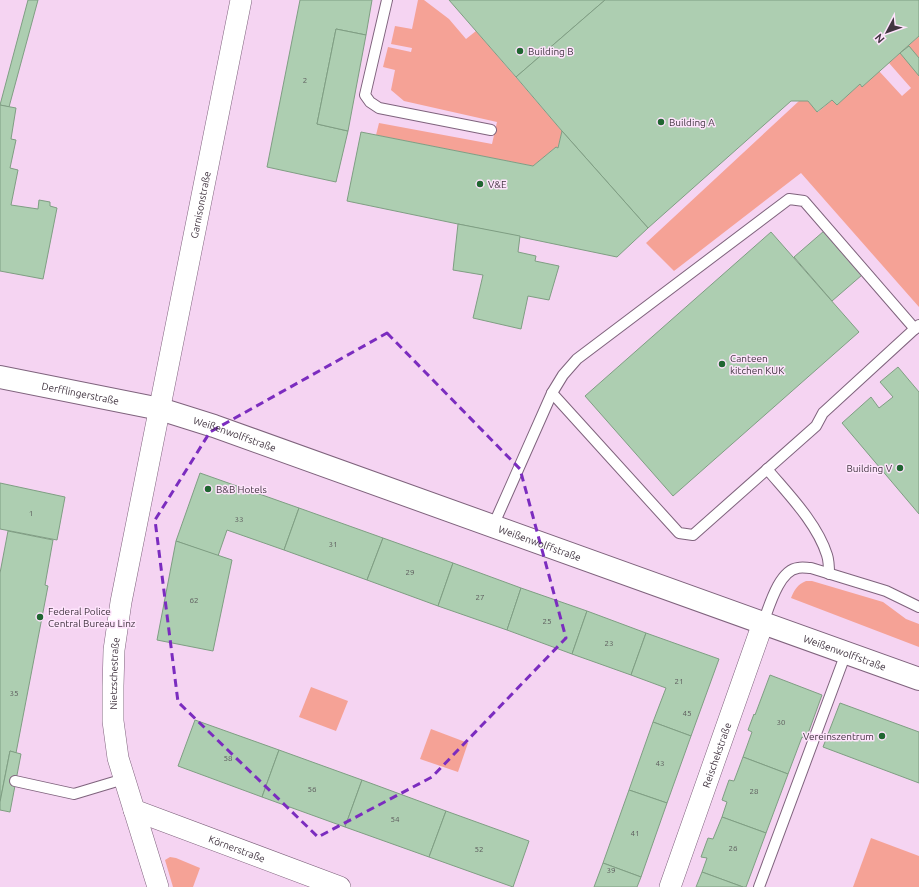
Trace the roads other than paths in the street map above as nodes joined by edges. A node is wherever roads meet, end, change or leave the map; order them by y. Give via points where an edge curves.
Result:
1 (242, 0) edge
2 (387, 0) edge
3 (491, 130) dead end
4 (917, 327) edge
5 (0, 377) edge
6 (552, 393) junction
7 (160, 409) junction
8 (767, 469) junction
9 (493, 526) junction
10 (829, 574) junction
11 (919, 607) edge
12 (763, 623) junction
13 (846, 653) junction
14 (919, 679) edge
15 (124, 779) junction
16 (15, 782) dead end
17 (134, 810) junction
18 (158, 887) edge
19 (340, 887) edge
20 (670, 887) edge
21 (760, 887) edge

1 - 7 street, Garnisonstraße
2 - 3 lane via 365,95 370,102 379,108
4 - 6 lane via 804,201 789,199 577,359 562,374
4 - 8 lane via 823,413 816,426
5 - 7 street, Derfflingerstraße
6 - 8 lane via 679,533 693,535
6 - 9 lane
7 - 9 street, Weißenwolffstraße
7 - 15 street, Nietzschestraße via 121,602 114,650 114,721 118,758
8 - 10 lane via 818,534 827,556
9 - 12 street, Weißenwolffstraße
10 - 11 lane via 886,591
10 - 12 lane via 811,568 792,570 780,581
12 - 13 street, Weißenwolffstraße
12 - 20 street, Reischekstraße
13 - 14 street, Weißenwolffstraße
13 - 21 lane
15 - 16 lane via 74,794
15 - 17 street, Nietzschestraße
17 - 18 street, Nietzschestraße
17 - 19 street, Körnerstraße

